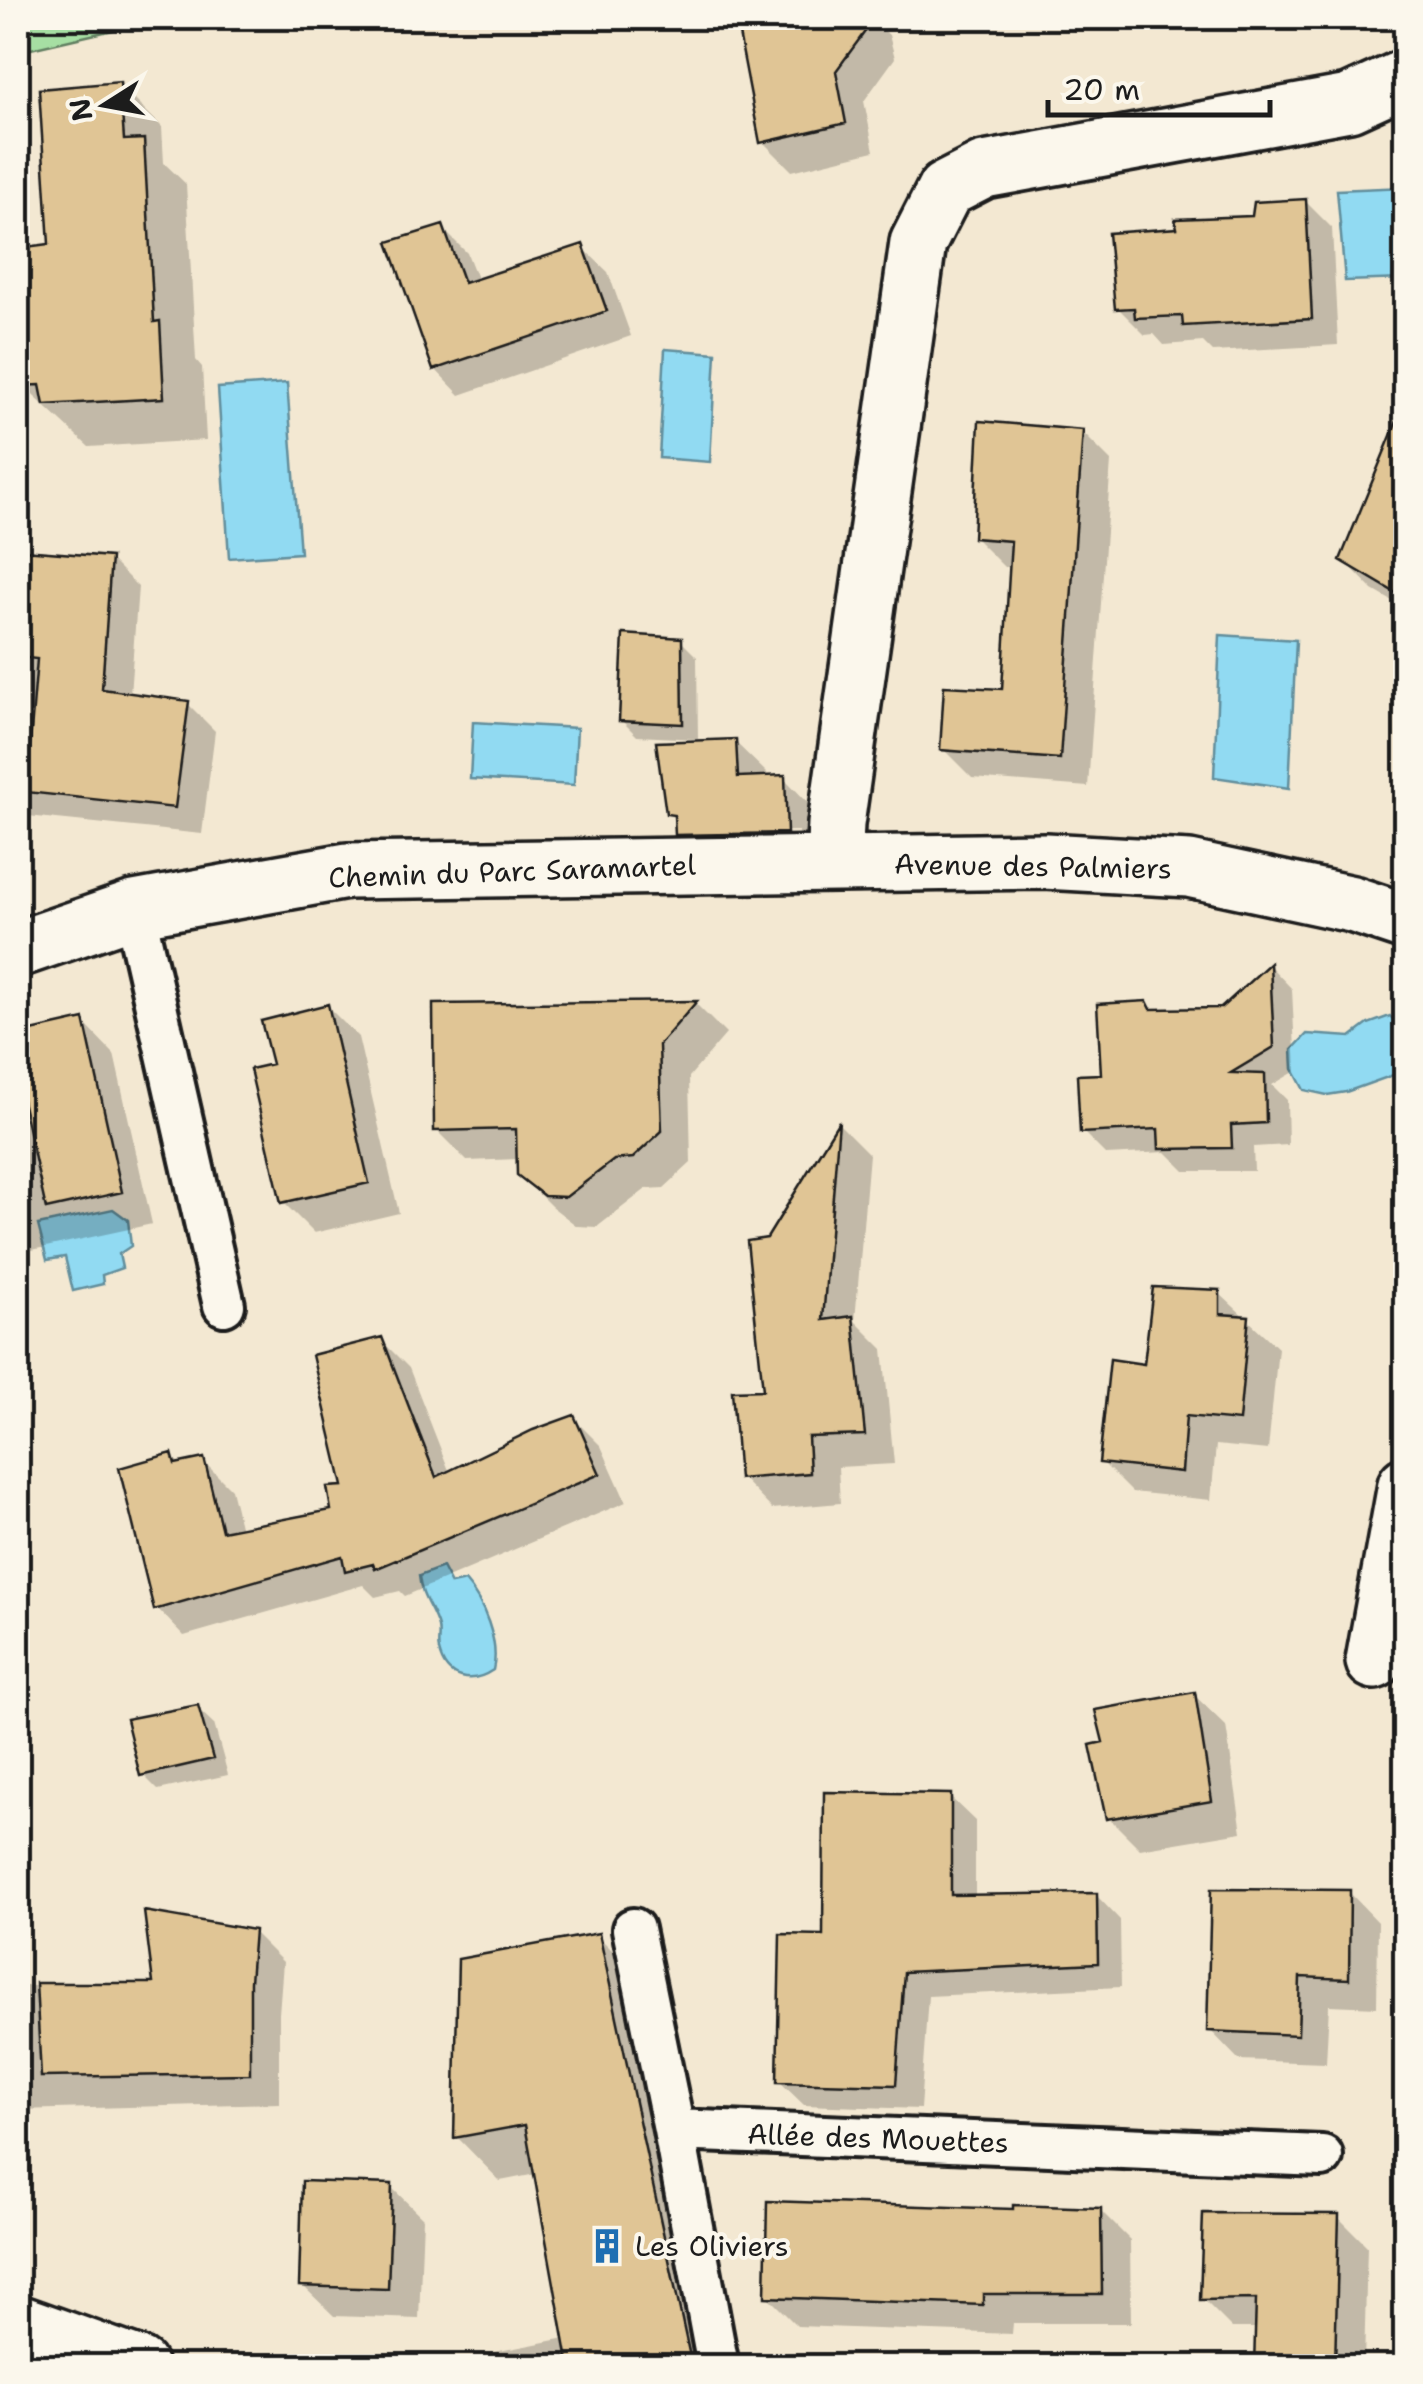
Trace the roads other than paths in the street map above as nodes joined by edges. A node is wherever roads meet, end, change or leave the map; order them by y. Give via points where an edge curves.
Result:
1 (1406, 77) edge
2 (834, 864) junction
3 (134, 909) junction
4 (1406, 922) edge
5 (18, 949) edge
6 (224, 1305) dead end
7 (1406, 1485) edge
8 (1374, 1661) dead end
9 (634, 1929) dead end
10 (674, 2130) junction
11 (1322, 2156) dead end
12 (18, 2323) edge
13 (138, 2366) edge
14 (718, 2366) edge

1 - 2 street via 1350,103 984,170 945,190 918,243
2 - 3 street, Chemin du Parc Saramartel via 347,871
2 - 4 street, Avenue des Palmiers via 1046,861 1188,869
3 - 5 street, Chemin du Parc Saramartel
3 - 6 lane
7 - 8 street
9 - 10 lane
10 - 11 lane, Allée des Mouettes
10 - 14 lane
12 - 13 street

